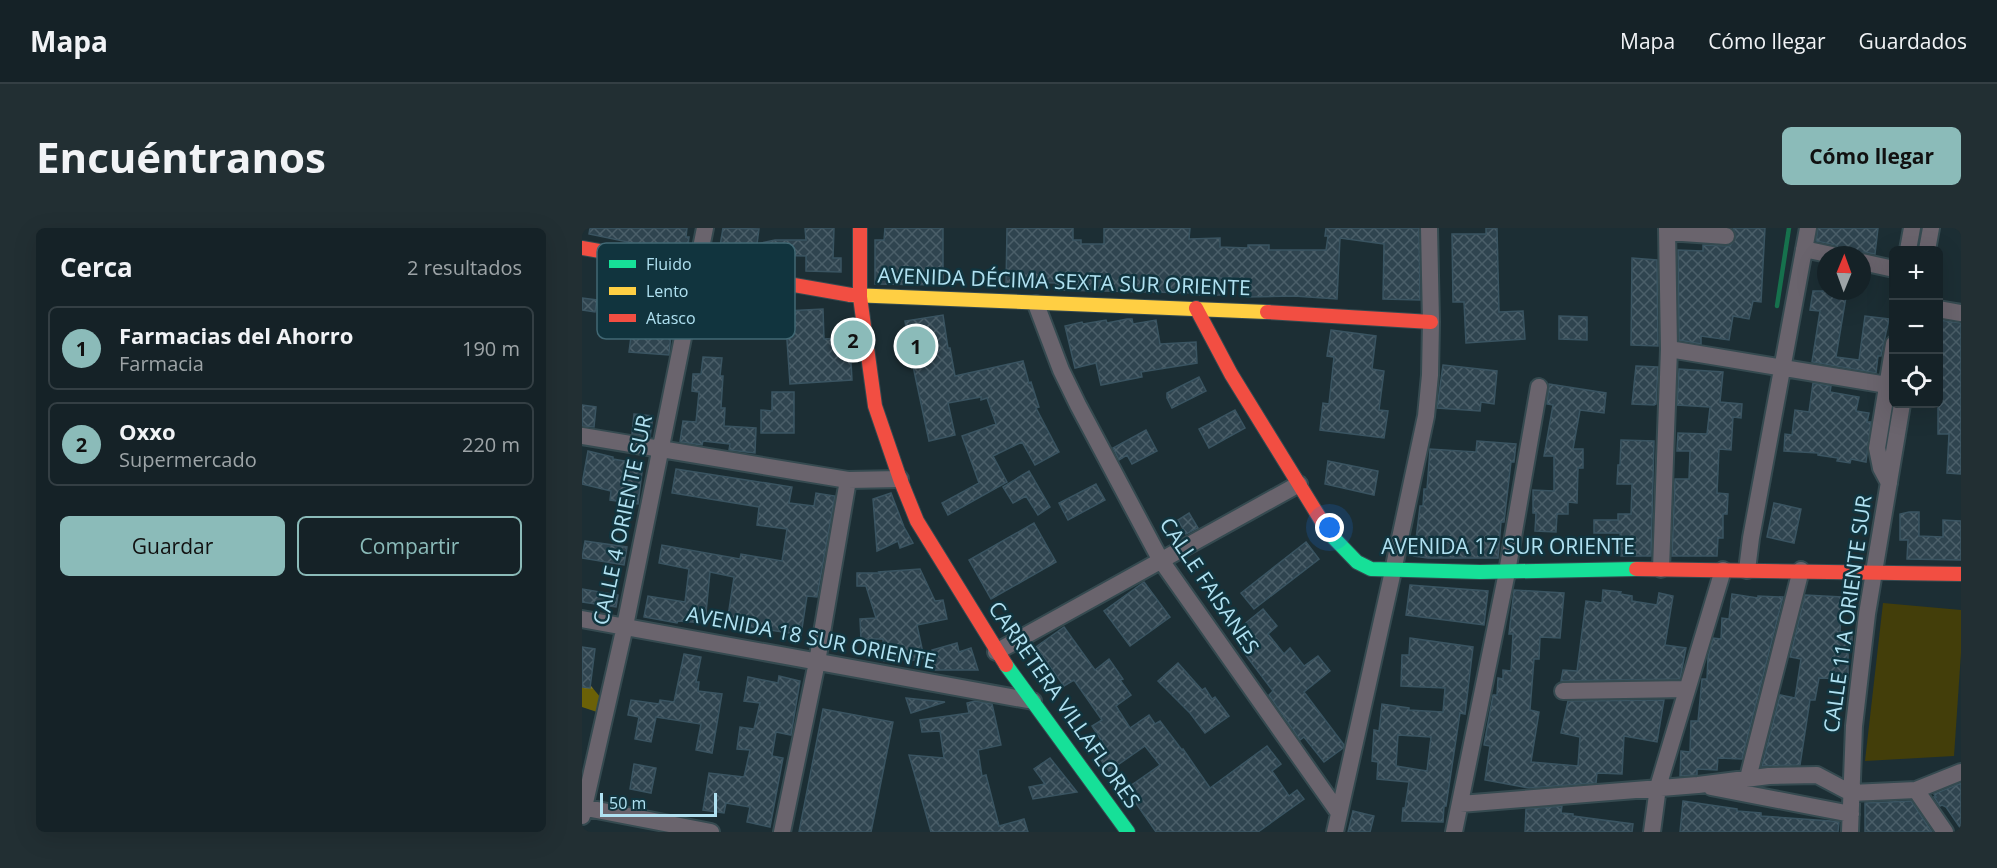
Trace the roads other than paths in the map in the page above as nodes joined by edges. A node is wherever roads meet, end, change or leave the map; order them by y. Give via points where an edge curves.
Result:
1 (705, 228) edge
2 (860, 228) edge
3 (1429, 228) edge
4 (1808, 228) edge
5 (1912, 228) edge
6 (1931, 228) edge
7 (1667, 230) edge
8 (1726, 236) dead end
9 (702, 243) edge
10 (1909, 246) edge
11 (1928, 246) edge
12 (582, 248) edge
13 (1804, 249) junction
14 (597, 251) edge
15 (1817, 252) edge
16 (1871, 264) edge
17 (1889, 268) edge
18 (795, 285) edge
19 (860, 297) junction
20 (1036, 304) junction
21 (1196, 308) junction
22 (1943, 310) edge
23 (1961, 313) edge
24 (1431, 322) junction
25 (683, 339) edge
26 (1669, 349) junction
27 (1892, 354) edge
28 (1782, 367) junction
29 (1887, 385) junction
30 (1539, 387) dead end
31 (1901, 408) edge
32 (582, 436) edge
33 (662, 449) junction
34 (848, 480) junction
35 (900, 480) junction
36 (1889, 483) junction
37 (1299, 484) junction
38 (1160, 560) junction
39 (1661, 569) junction
40 (1723, 570) junction
41 (1746, 570) junction
42 (1801, 570) junction
43 (1393, 571) junction
44 (1507, 572) junction
45 (1875, 572) junction
46 (1961, 574) edge
47 (582, 619) edge
48 (625, 626) junction
49 (996, 652) junction
50 (817, 662) junction
51 (1687, 689) junction
52 (1563, 691) dead end
53 (1033, 701) junction
54 (1961, 772) edge
55 (1748, 778) junction
56 (1698, 785) junction
57 (1658, 787) junction
58 (1916, 790) junction
59 (1851, 794) junction
60 (1460, 804) junction
61 (583, 810) edge
62 (1339, 813) junction
63 (1851, 814) junction
64 (711, 832) edge
65 (782, 832) edge
66 (1128, 832) edge
67 (1335, 832) edge
68 (1455, 832) edge
69 (1652, 832) edge
70 (1850, 832) edge
71 (1945, 832) edge

1 - 9 street, CALLE 4 ORIENTE SUR
2 - 19 street, CARRETERA VILLAFLORES
3 - 24 street
4 - 13 street
5 - 10 street
6 - 11 street
7 - 8 street
7 - 26 street
12 - 14 street, AVENIDA DÉCIMA SEXTA SUR ORIENTE
13 - 15 street
13 - 28 street
16 - 17 street
18 - 19 street, AVENIDA DÉCIMA SEXTA SUR ORIENTE
19 - 20 street, AVENIDA DÉCIMA SEXTA SUR ORIENTE
19 - 35 street, CARRETERA VILLAFLORES via 875,406
20 - 21 street, AVENIDA DÉCIMA SEXTA SUR ORIENTE
20 - 38 street, CALLE FAISANES via 1074,396
21 - 24 street, AVENIDA DÉCIMA SEXTA SUR ORIENTE
21 - 37 street, AVENIDA 17 SUR ORIENTE via 1231,374
22 - 23 street
24 - 43 street via 1426,416
25 - 33 street, CALLE 4 ORIENTE SUR
26 - 28 street
26 - 39 street
27 - 29 street
28 - 29 street
28 - 41 street
29 - 36 street via 1877,448
30 - 44 street
31 - 36 street, CALLE 11A ORIENTE SUR
32 - 33 street
33 - 34 street
33 - 48 street, CALLE 4 ORIENTE SUR
34 - 35 street
34 - 50 street
35 - 49 street, CARRETERA VILLAFLORES via 917,521
36 - 45 street, CALLE 11A ORIENTE SUR
37 - 38 street
37 - 43 street, AVENIDA 17 SUR ORIENTE via 1331,536 1357,562 1371,569
38 - 49 street
38 - 62 street, CALLE FAISANES
39 - 40 street, AVENIDA 17 SUR ORIENTE
39 - 44 street, AVENIDA 17 SUR ORIENTE
40 - 41 street, AVENIDA 17 SUR ORIENTE
40 - 51 street
41 - 42 street, AVENIDA 17 SUR ORIENTE
42 - 45 street, AVENIDA 17 SUR ORIENTE
42 - 55 street
43 - 44 street, AVENIDA 17 SUR ORIENTE
43 - 62 street
44 - 60 street
45 - 46 street, AVENIDA 17 SUR ORIENTE
45 - 59 street, CALLE 11A ORIENTE SUR via 1854,726
47 - 48 street, AVENIDA 18 SUR ORIENTE
48 - 50 street, AVENIDA 18 SUR ORIENTE
48 - 61 street, CALLE 4 ORIENTE SUR
49 - 53 street, CARRETERA VILLAFLORES
50 - 53 street, AVENIDA 18 SUR ORIENTE
50 - 65 street
51 - 52 street
51 - 57 street
53 - 66 street, CARRETERA VILLAFLORES
54 - 58 street
55 - 56 street
55 - 59 street via 1817,775
56 - 57 street
56 - 63 street
57 - 60 street
57 - 69 street
58 - 59 street
58 - 71 street
59 - 63 street, CALLE 11A ORIENTE SUR
60 - 68 street
61 - 64 street
62 - 67 street
63 - 70 street, CALLE 11A ORIENTE SUR

